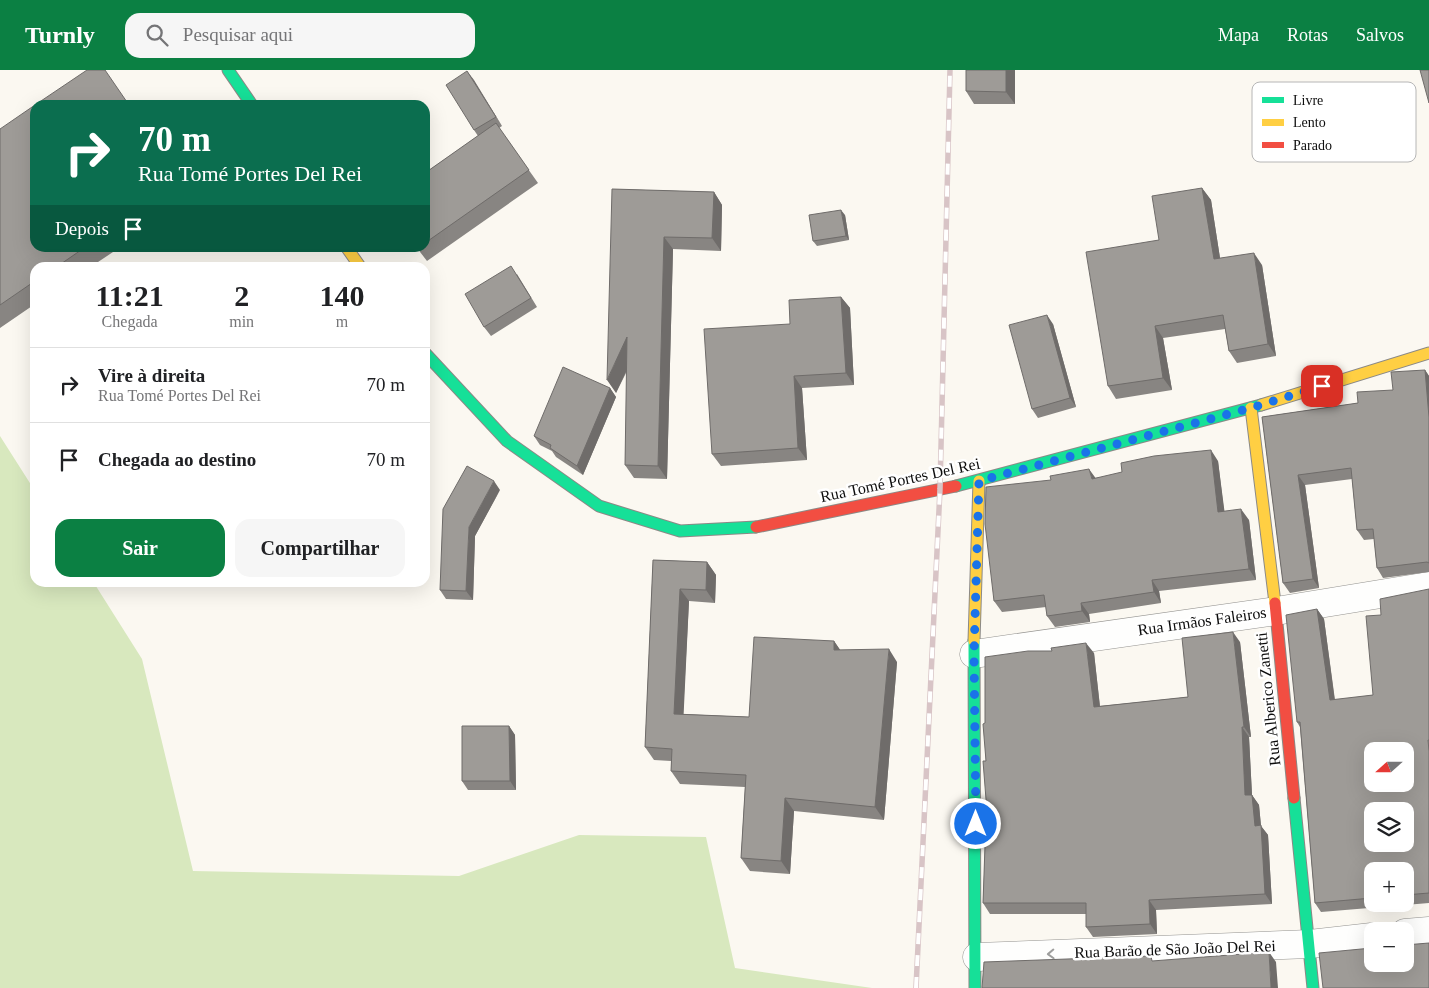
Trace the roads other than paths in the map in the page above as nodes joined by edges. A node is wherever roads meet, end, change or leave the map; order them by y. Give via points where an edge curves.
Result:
1 (228, 70) edge
2 (249, 100) edge
3 (1429, 353) edge
4 (430, 358) edge
5 (1251, 408) junction
6 (979, 481) junction
7 (1429, 586) edge
8 (1276, 610) junction
9 (974, 654) junction
10 (1429, 931) edge
11 (1414, 932) edge
12 (1364, 938) edge
13 (1310, 944) junction
14 (977, 957) junction
15 (975, 988) edge
16 (1313, 988) edge

1 - 2 main road
3 - 5 main road, Rua Tomé Portes Del Rei
4 - 6 main road, Rua Tomé Portes Del Rei via 507,441 599,506 680,531 755,527
5 - 6 main road, Rua Tomé Portes Del Rei
5 - 8 main road, Rua Alberico Zanetti
6 - 9 main road
7 - 8 street, Rua Irmãos Faleiros
8 - 9 street, Rua Irmãos Faleiros
8 - 13 main road, Rua Alberico Zanetti
9 - 14 main road
10 - 11 street
12 - 13 street, Rua Barão de São João Del Rei
13 -> 14 street, Rua Barão de São João Del Rei
13 - 16 main road, Rua Alberico Zanetti
14 - 15 main road

